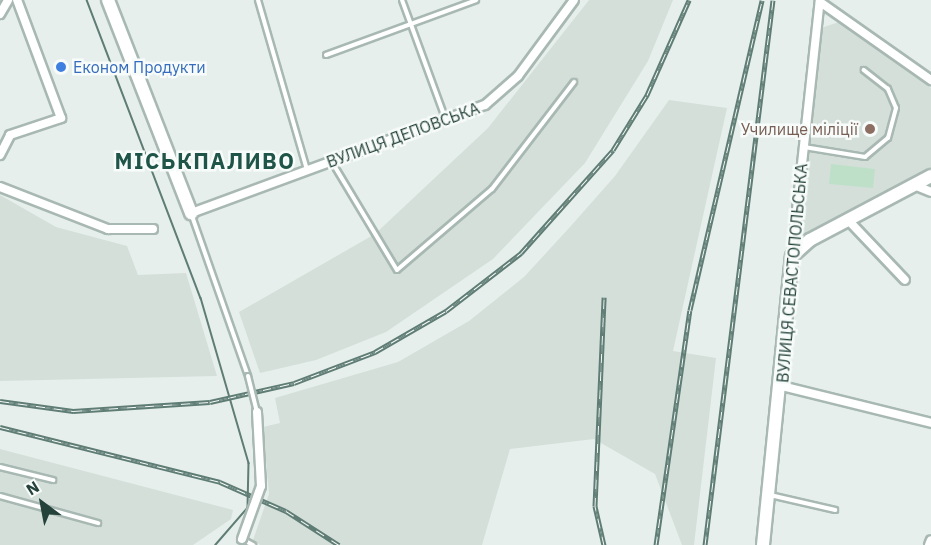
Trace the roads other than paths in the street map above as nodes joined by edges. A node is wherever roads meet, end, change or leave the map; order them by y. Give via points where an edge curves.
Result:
1 (8, 0) edge
2 (17, 0) edge
3 (108, 0) edge
4 (258, 0) edge
5 (402, 0) edge
6 (476, 0) edge
7 (574, 0) edge
8 (820, 1) edge
9 (0, 14) edge
10 (411, 26) junction
11 (326, 55) dead end
12 (864, 70) dead end
13 (931, 80) edge
14 (574, 82) dead end
15 (446, 120) junction
16 (0, 130) edge
17 (10, 135) junction
18 (804, 147) junction
19 (0, 155) edge
20 (332, 162) junction
21 (308, 171) junction
22 (931, 176) edge
23 (914, 185) junction
24 (0, 187) edge
25 (931, 192) edge
26 (191, 213) junction
27 (849, 220) junction
28 (153, 229) dead end
29 (792, 256) junction
30 (905, 280) dead end
31 (782, 386) junction
32 (257, 412) joint
33 (931, 423) edge
34 (0, 466) edge
35 (53, 480) dead end
36 (769, 494) junction
37 (0, 496) edge
38 (835, 510) dead end
39 (98, 523) dead end
40 (242, 539) joint
41 (931, 540) edge
42 (253, 545) edge
43 (762, 545) edge
44 (929, 545) edge

1 - 9 street
2 - 17 street via 61,118
3 - 26 street
4 - 21 lane via 277,80
5 - 10 lane
6 - 10 lane
7 - 15 street, ВУЛИЦЯ ДЕПОВСЬКА via 518,76 485,105
8 - 13 street
8 - 18 street, ВУЛИЦЯ СЕВАСТОПОЛЬСЬКА
10 - 11 lane
10 - 15 lane
12 - 18 lane via 888,89 896,108 888,138 865,157
14 - 20 lane via 492,189 397,270
15 - 20 street, ВУЛИЦЯ ДЕПОВСЬКА
16 - 17 street
17 - 19 street
18 - 29 street, ВУЛИЦЯ СЕВАСТОПОЛЬСЬКА
20 - 21 street, ВУЛИЦЯ ДЕПОВСЬКА
21 - 26 street, ВУЛИЦЯ ДЕПОВСЬКА
22 - 23 street
23 - 25 street
23 - 27 street
24 - 28 street via 108,229
26 - 32 lane, bridge
27 - 29 street
27 - 30 street
29 - 31 street, ВУЛИЦЯ СЕВАСТОПОЛЬСЬКА
31 - 33 street
31 - 36 street, ВУЛИЦЯ СЕВАСТОПОЛЬСЬКА
32 - 40 street, bridge via 261,486
34 - 35 lane
36 - 38 lane
36 - 43 street, ВУЛИЦЯ СЕВАСТОПОЛЬСЬКА
37 - 39 lane
40 - 42 lane
41 - 44 street

